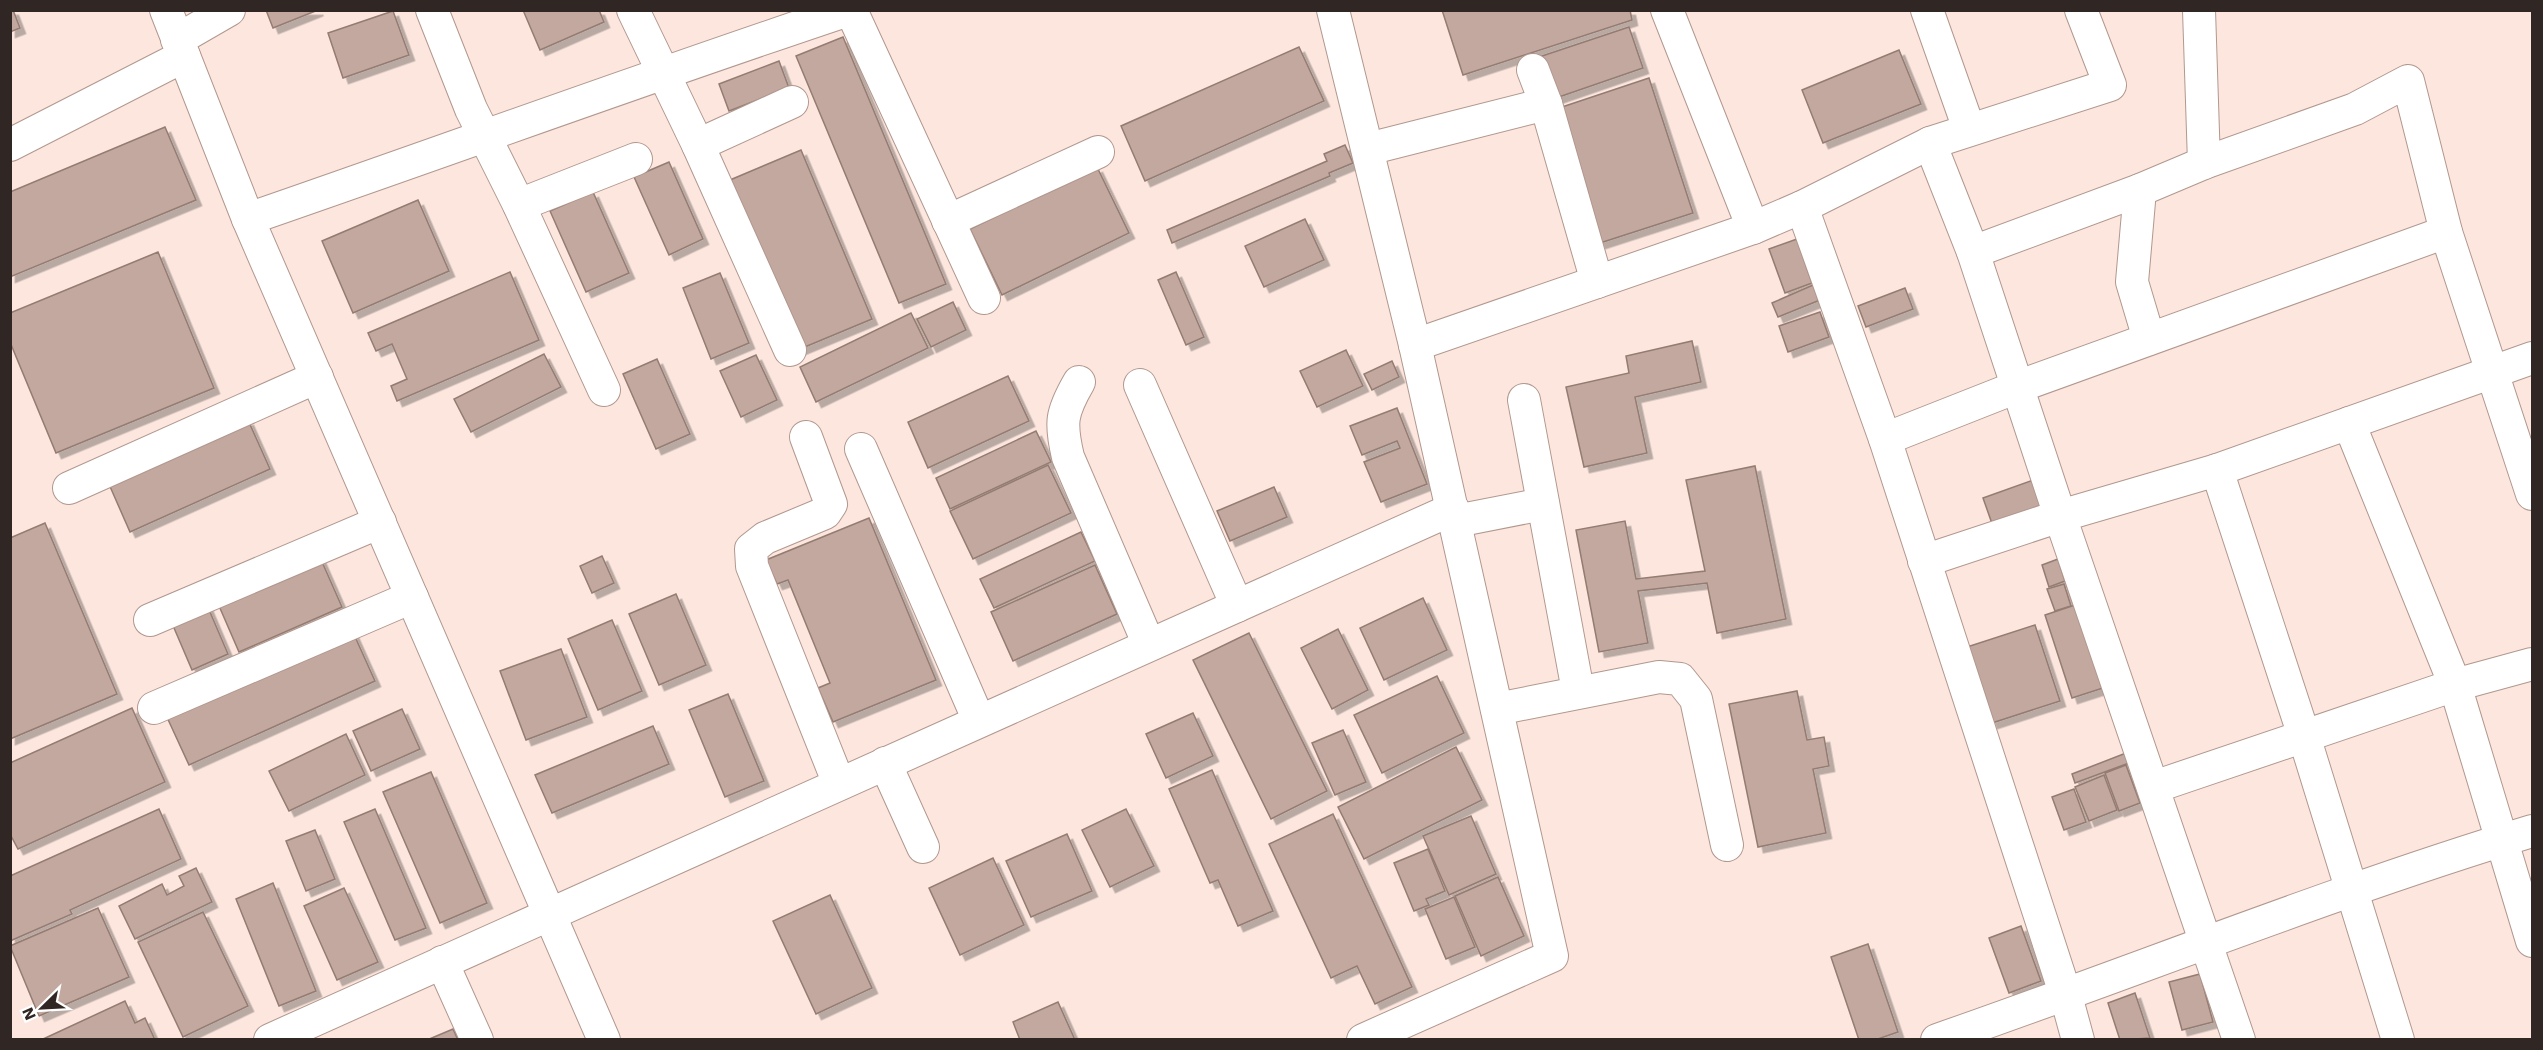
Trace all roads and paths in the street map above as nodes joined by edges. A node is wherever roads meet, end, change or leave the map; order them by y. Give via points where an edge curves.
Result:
1 (165, 10) edge
2 (229, 10) edge
3 (432, 10) edge
4 (633, 10) edge
5 (849, 10) edge
6 (1333, 10) edge
7 (1667, 10) edge
8 (1927, 10) edge
9 (2081, 10) edge
10 (2199, 10) edge
11 (180, 48) junction
12 (1533, 70) dead end
13 (663, 72) junction
14 (792, 102) dead end
15 (1546, 104) junction
16 (1969, 129) junction
17 (486, 137) junction
18 (1930, 143) junction
19 (10, 145) edge
20 (698, 145) junction
21 (1368, 149) junction
22 (1098, 152) dead end
23 (636, 159) dead end
24 (2204, 163) junction
25 (2140, 190) junction
26 (519, 205) junction
27 (1802, 207) junction
28 (248, 219) junction
29 (948, 221) junction
30 (1753, 228) junction
31 (2446, 232) junction
32 (1972, 252) junction
33 (1597, 282) junction
34 (984, 298) dead end
35 (2149, 339) junction
36 (1415, 345) junction
37 (790, 350) dead end
38 (2532, 358) edge
39 (2491, 370) junction
40 (317, 377) junction
41 (1079, 382) dead end
42 (1140, 385) dead end
43 (2017, 387) junction
44 (604, 390) dead end
45 (1524, 400) dead end
46 (2349, 423) junction
47 (806, 438) dead end
48 (1885, 439) junction
49 (861, 449) dead end
50 (2217, 470) junction
51 (69, 488) dead end
52 (2532, 494) edge
53 (1543, 504) junction
54 (1454, 515) junction
55 (2060, 516) junction
56 (380, 522) junction
57 (1924, 561) junction
58 (412, 597) junction
59 (1237, 606) junction
60 (150, 620) dead end
61 (1149, 645) junction
62 (2532, 664) edge
63 (2455, 685) junction
64 (1578, 691) junction
65 (154, 708) dead end
66 (1497, 709) junction
67 (979, 721) junction
68 (2304, 736) junction
69 (885, 763) junction
70 (839, 784) junction
71 (2154, 787) junction
72 (2518, 836) edge
73 (1727, 845) dead end
74 (923, 847) dead end
75 (2352, 891) junction
76 (550, 914) junction
77 (2532, 941) edge
78 (2207, 943) junction
79 (442, 962) junction
80 (2066, 996) junction
81 (270, 1040) edge
82 (477, 1040) edge
83 (604, 1040) edge
84 (1363, 1040) edge
85 (1937, 1040) edge
86 (2078, 1040) edge
87 (2239, 1040) edge
88 (2398, 1040) edge

1 - 11 street
2 - 11 street
3 - 17 street via 471,110
4 - 13 street
5 - 13 street
5 - 29 street
6 - 21 street
7 - 30 street
8 - 16 street
9 - 16 street via 2110,85
10 - 24 street
11 - 19 street
11 - 28 street
12 - 15 street
13 - 17 street
13 - 20 street
14 - 20 street
15 - 21 street
15 - 33 street
16 - 18 street
17 - 26 street
17 - 28 street
18 - 27 street
18 - 32 street
20 - 37 street
21 - 36 street
22 - 29 street
23 - 26 street
24 - 25 street
24 - 31 street via 2355,108 2408,81
25 - 32 street
25 - 35 street via 2133,282
26 - 44 street
27 - 30 street
27 - 48 street
28 - 40 street
29 - 34 street
30 - 33 street
31 - 35 street
31 - 39 street
32 - 43 street
33 - 36 street
35 - 43 street
36 - 54 street
38 - 39 street
39 - 46 street
39 - 52 street
40 - 51 street
40 - 56 street
41 - 61 street via 1066,403 1061,429 1068,457
42 - 59 street
43 - 48 street
43 - 55 street
45 - 53 street
46 - 50 street
46 - 63 street
47 - 70 street via 831,504 825,513 765,538 751,549 752,566
48 - 57 street
49 - 67 street
50 - 55 street
50 - 68 street
53 - 54 street
53 - 64 street
54 - 59 street
54 - 66 street
55 - 57 street
55 - 71 street
56 - 58 street
56 - 60 street
57 - 80 street
58 - 65 street
58 - 76 street
59 - 61 street
61 - 67 street
62 - 63 street
63 - 68 street
63 - 72 street
64 - 66 street
64 - 73 street via 1659,677 1680,679 1696,699
66 - 84 street via 1552,956
67 - 69 street
68 - 71 street
68 - 75 street
69 - 70 street
69 - 74 street
70 - 76 street
71 - 78 street
72 - 75 street
72 - 77 street
75 - 78 street
75 - 88 street
76 - 79 street
76 - 83 street
78 - 80 street
78 - 87 street
79 - 81 street
79 - 82 street
80 - 85 street
80 - 86 street

